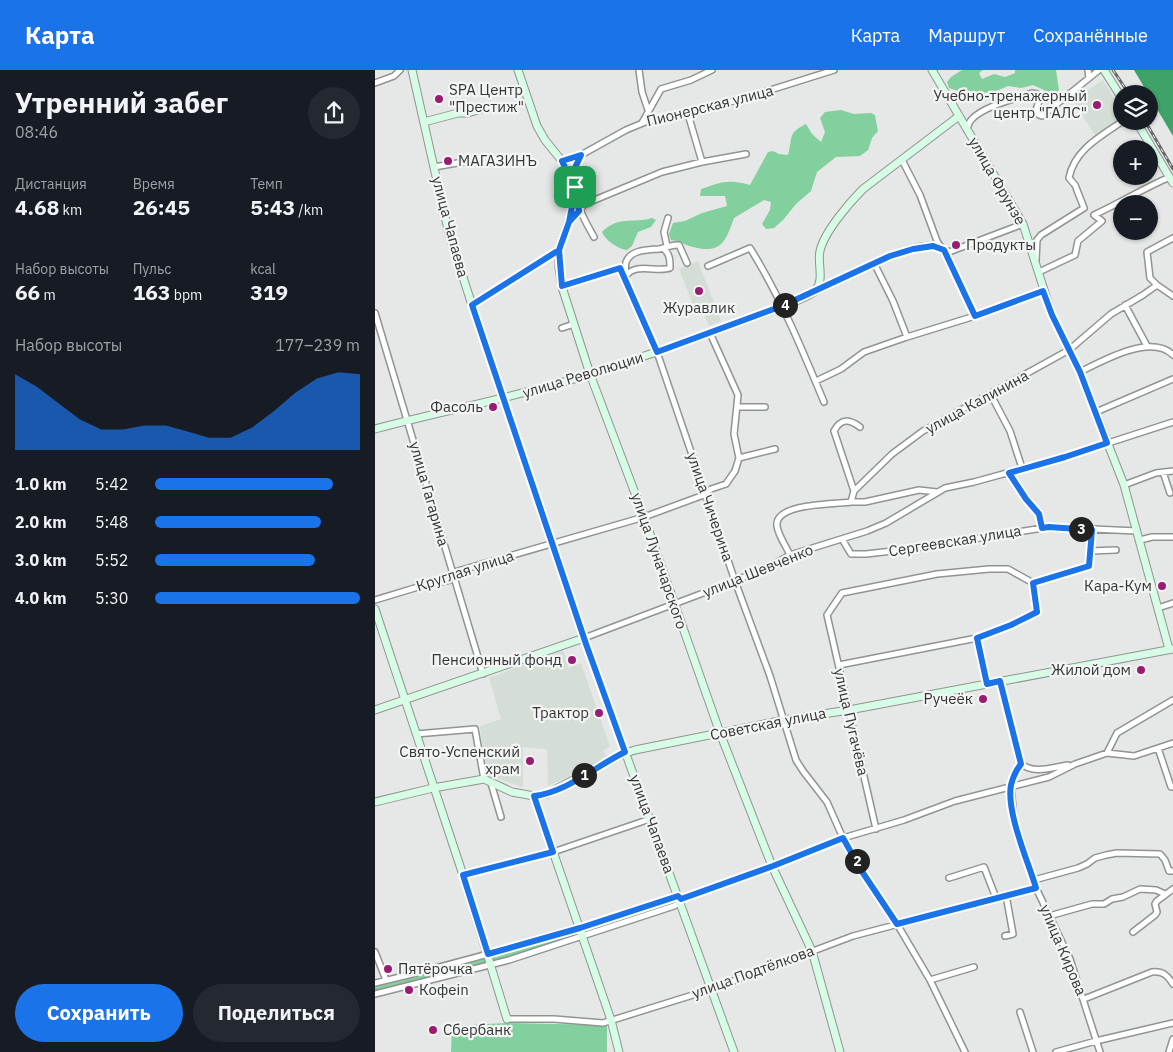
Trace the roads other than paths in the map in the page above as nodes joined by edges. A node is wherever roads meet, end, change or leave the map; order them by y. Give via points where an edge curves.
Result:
1 (400, 70) edge
2 (412, 70) edge
3 (518, 70) edge
4 (639, 70) edge
5 (712, 70) edge
6 (833, 70) edge
7 (931, 70) edge
8 (1088, 70) edge
9 (1099, 70) edge
10 (1104, 70) edge
11 (1089, 78) junction
12 (375, 83) edge
13 (1113, 85) edge
14 (481, 109) dead end
15 (648, 110) junction
16 (688, 114) junction
17 (959, 116) junction
18 (424, 122) junction
19 (642, 123) junction
20 (1113, 128) edge
21 (967, 130) junction
22 (1141, 130) edge
23 (746, 154) dead end
24 (581, 155) junction
25 (469, 160) dead end
26 (903, 160) junction
27 (562, 161) junction
28 (702, 162) junction
29 (434, 167) junction
30 (1171, 180) edge
31 (1084, 208) junction
32 (579, 211) junction
33 (1094, 215) junction
34 (669, 218) dead end
35 (569, 222) junction
36 (1023, 224) junction
37 (595, 238) dead end
38 (1173, 238) edge
39 (665, 247) junction
40 (559, 250) junction
41 (944, 250) junction
42 (1036, 261) junction
43 (687, 263) dead end
44 (874, 263) junction
45 (708, 266) dead end
46 (1039, 272) junction
47 (625, 279) junction
48 (1157, 285) junction
49 (562, 286) junction
50 (1043, 291) junction
51 (814, 292) junction
52 (1173, 296) edge
53 (472, 305) junction
54 (1125, 305) junction
55 (782, 306) junction
56 (375, 313) edge
57 (975, 316) junction
58 (574, 324) junction
59 (562, 328) dead end
60 (710, 333) junction
61 (907, 337) junction
62 (1147, 346) junction
63 (1069, 350) junction
64 (657, 352) junction
65 (1173, 355) edge
66 (1080, 372) junction
67 (590, 374) junction
68 (1173, 379) edge
69 (816, 381) junction
70 (991, 395) junction
71 (503, 398) junction
72 (824, 402) dead end
73 (738, 407) junction
74 (765, 407) dead end
75 (1096, 412) junction
76 (408, 421) junction
77 (1173, 422) edge
78 (861, 426) dead end
79 (375, 429) edge
80 (1107, 443) junction
81 (775, 449) dead end
82 (739, 458) junction
83 (1022, 468) junction
84 (1173, 470) edge
85 (1163, 472) junction
86 (1009, 473) junction
87 (1124, 485) junction
88 (854, 491) junction
89 (937, 492) junction
90 (706, 493) junction
91 (1170, 493) dead end
92 (851, 502) junction
93 (644, 517) junction
94 (1042, 528) junction
95 (1092, 530) junction
96 (1137, 530) junction
97 (1173, 536) edge
98 (842, 539) junction
99 (1140, 540) junction
100 (554, 545) junction
101 (1116, 550) dead end
102 (1091, 551) junction
103 (790, 555) junction
104 (451, 573) junction
105 (735, 581) junction
106 (1033, 583) junction
107 (375, 600) edge
108 (1173, 603) edge
109 (674, 604) junction
110 (1158, 608) junction
111 (375, 609) edge
112 (584, 638) junction
113 (977, 638) junction
114 (1171, 649) edge
115 (839, 665) junction
116 (483, 674) junction
117 (1000, 681) junction
118 (987, 684) junction
119 (405, 700) junction
120 (1173, 700) edge
121 (375, 710) edge
122 (849, 710) junction
123 (784, 720) junction
124 (416, 734) junction
125 (720, 734) junction
126 (1173, 743) edge
127 (1158, 748) junction
128 (625, 752) junction
129 (1107, 753) junction
130 (1021, 764) junction
131 (1075, 764) junction
132 (488, 781) junction
133 (1011, 787) junction
134 (1173, 787) edge
135 (433, 788) junction
136 (534, 796) junction
137 (375, 802) edge
138 (501, 817) dead end
139 (651, 820) junction
140 (876, 829) junction
141 (843, 838) junction
142 (553, 852) junction
143 (773, 866) junction
144 (1173, 871) edge
145 (463, 875) junction
146 (949, 878) dead end
147 (1034, 880) junction
148 (1036, 888) junction
149 (1173, 889) edge
150 (1165, 894) junction
151 (1006, 895) junction
152 (996, 898) junction
153 (679, 900) junction
154 (1049, 916) junction
155 (897, 924) junction
156 (580, 928) junction
157 (1133, 932) dead end
158 (1005, 936) dead end
159 (583, 937) junction
160 (811, 951) junction
161 (375, 952) edge
162 (488, 954) junction
163 (491, 964) junction
164 (974, 967) dead end
165 (386, 980) junction
166 (930, 980) junction
167 (375, 982) edge
168 (1173, 984) edge
169 (712, 989) junction
170 (375, 994) edge
171 (1084, 999) junction
172 (1020, 1012) dead end
173 (507, 1019) joint
174 (611, 1020) junction
175 (1173, 1023) edge
176 (1097, 1040) junction
177 (1173, 1040) edge
178 (619, 1052) edge
179 (734, 1052) edge
180 (840, 1052) edge
181 (965, 1052) edge
182 (1033, 1052) edge
183 (1056, 1052) edge
184 (1100, 1052) edge
185 (1169, 1052) edge

1 - 12 street via 394,76
2 - 18 street, улица Чапаева
3 - 27 street, улица Луначарского via 537,126
4 - 15 street
5 - 15 street via 661,89
6 - 16 street, Пионерская улица
7 - 17 street, улица Фрунзе
8 - 11 street
9 - 11 street
10 - 13 street
11 - 21 street via 1042,116 1036,110 1040,98 1032,93 982,111 969,122
14 - 18 street
15 - 19 street
16 - 19 street, Пионерская улица
16 - 28 street
17 - 21 street, улица Фрунзе
17 - 26 street
18 - 29 street, улица Чапаева
19 - 24 street, Пионерская улица
20 - 31 street via 1077,156 1071,167 1069,178
21 - 36 street, улица Фрунзе
22 - 30 street
23 - 28 street
24 - 27 street, Пионерская улица
24 - 32 street via 573,177
25 - 29 street, улица Чапаева
26 - 41 street via 937,241
26 - 51 street via 863,189 829,231 819,252 820,277
27 - 35 street, улица Луначарского via 572,192
28 - 32 street via 662,172 585,204
29 - 53 street, улица Чапаева via 449,234
30 - 33 street via 1151,185
31 - 33 street
31 - 42 street via 1041,235 1037,240
32 - 35 street
32 - 37 street
33 - 46 street via 1101,221 1079,241 1075,255
34 - 39 street via 664,232
35 - 40 street, улица Луначарского
36 - 41 street via 949,252
36 - 42 street, улица Фрунзе
38 - 48 street via 1147,252 1150,278
39 - 43 street via 679,245
39 - 47 street via 633,254 627,261
39 - 47 street via 670,268 633,271
40 - 49 street, улица Луначарского
40 - 53 street
41 - 44 street via 933,246 913,249
41 - 57 street
42 - 46 street, улица Фрунзе
44 - 51 street
44 - 61 street
45 - 55 street via 751,248
46 - 50 street, улица Фрунзе
47 - 49 street via 620,268
47 - 64 street, улица Чичерина
48 - 52 street
48 - 54 street, улица Калинина
49 - 58 street, улица Луначарского
50 - 57 street
50 - 63 street, улица Фрунзе
51 - 55 street, улица Революции
53 - 71 street, улица Чапаева
54 - 62 street
54 - 63 street, улица Калинина
55 - 60 street, улица Революции
55 - 69 street
56 - 76 street, улица Гагарина
57 - 61 street
58 - 59 street
58 - 67 street, улица Луначарского
60 - 64 street, улица Революции
60 - 73 street via 736,387
61 - 69 street via 864,352 841,369
62 - 65 street via 1159,347
62 - 66 street via 1111,357
63 - 66 street, улица Фрунзе
63 - 70 street, улица Калинина
64 - 67 street, улица Революции
64 - 90 street, улица Чичерина
66 - 75 street, улица Фрунзе
67 - 71 street, улица Революции
67 - 93 street, улица Луначарского
68 - 75 street
69 - 72 street
70 - 83 street via 1010,431
70 - 88 street, улица Калинина via 923,431 891,454
71 - 76 street, улица Революции
71 - 100 street, улица Чапаева
73 - 74 street
73 - 82 street via 734,434
75 - 80 street, улица Фрунзе
76 - 79 street, улица Революции
76 - 104 street, улица Гагарина
77 - 80 street, улица Шевченко
78 - 88 street via 852,421 843,422 835,431
80 - 83 street, улица Шевченко
80 - 87 street, улица Фрунзе
81 - 82 street
82 - 90 street, Круглая улица via 726,484
83 - 86 street, улица Шевченко
84 - 85 street
85 - 87 street
85 - 91 street
86 - 89 street, улица Шевченко
86 - 94 street via 1039,514
87 - 96 street, улица Фрунзе
88 - 92 street, улица Калинина
89 - 92 street, улица Шевченко via 919,490
89 - 98 street, улица Шевченко via 886,523
90 - 93 street, Круглая улица
90 - 105 street, улица Чичерина
92 - 103 street via 800,507 783,513 777,528
93 - 100 street, Круглая улица
93 - 109 street, улица Луначарского
94 - 95 street, Сергеевская улица
94 - 98 street, Сергеевская улица via 866,554 851,554
95 - 96 street, Сергеевская улица
95 - 102 street
96 - 99 street, улица Фрунзе
97 - 99 street
98 - 103 street, улица Шевченко
99 - 110 street, улица Фрунзе
100 - 104 street, Круглая улица
100 - 112 street, улица Чапаева
101 - 102 street
102 - 106 street via 1089,566
103 - 105 street, улица Шевченко
104 - 107 street, Круглая улица via 450,580
104 - 116 street, улица Гагарина
105 - 109 street, улица Шевченко
105 - 123 street, улица Чичерина
106 - 113 street via 1037,612
106 - 115 street, улица Пугачёва via 1008,569 937,574 842,593 827,615
108 - 110 street
109 - 112 street, улица Шевченко
109 - 125 street, улица Луначарского
110 - 114 street, улица Фрунзе
111 - 119 street
112 - 116 street, улица Шевченко
112 - 128 street, улица Чапаева
113 - 115 street
113 - 118 street
114 - 117 street, Советская улица
115 - 122 street, улица Пугачёва
116 - 119 street, улица Шевченко
117 - 118 street, Советская улица
117 - 130 street
118 - 122 street, Советская улица
119 - 121 street, улица Шевченко
119 - 124 street
120 - 129 street via 1117,733
122 - 123 street, Советская улица
122 - 140 street, улица Пугачёва
123 - 125 street, Советская улица
123 - 141 street, улица Чичерина via 796,760 827,802
124 - 132 street via 475,729
124 - 135 street
125 - 128 street, Советская улица
125 - 143 street, улица Луначарского
126 - 127 street
127 - 129 street via 1134,756
127 - 134 street
128 - 136 street, Советская улица via 560,788
128 - 139 street, улица Чапаева
129 - 131 street
130 - 131 street via 1038,769
130 - 133 street, улица Кирова
131 - 133 street
132 - 135 street
132 - 136 street, Советская улица via 512,792
132 - 138 street
133 - 140 street via 955,801
133 - 147 street, улица Кирова via 1014,820
135 - 137 street
135 - 145 street
136 - 142 street
139 - 142 street
139 - 153 street, улица Чапаева
140 - 141 street
141 - 143 street
141 - 155 street, улица Чичерина
142 - 145 street
142 - 156 street
143 - 153 street
143 - 160 street, улица Луначарского
144 - 147 street via 1169,871 1160,854 1117,853
145 - 162 street
146 - 152 street via 985,867
147 - 148 street, улица Кирова
148 - 151 street, улица Подтёлкова
148 - 154 street, улица Кирова
149 - 150 street
150 - 154 street via 1140,888 1104,904 1092,904
150 - 157 street via 1155,904 1155,915
151 - 152 street, улица Подтёлкова
151 - 158 street via 1013,934
152 - 155 street, улица Подтёлкова
153 - 156 street
153 - 159 street
153 - 169 street, улица Чапаева
154 - 171 street, улица Кирова via 1070,959
155 - 160 street, улица Подтёлкова
155 - 166 street, улица Чичерина
156 - 159 street
156 - 162 street
159 - 163 street
159 - 174 street
160 - 169 street, улица Подтёлкова
160 - 180 street, улица Луначарского
161 - 165 street
162 - 163 street
162 - 165 street
163 - 170 street
163 - 173 street
164 - 166 street
165 - 167 street
166 - 181 street, улица Чичерина
168 - 171 street via 1167,975 1160,971 1152,972
169 - 174 street, улица Подтёлкова
169 - 179 street, улица Чапаева
171 - 176 street, улица Кирова
172 - 182 street
173 - 174 street, улица Подтёлкова via 603,1023
174 - 178 street
175 - 176 street
176 - 183 street
176 - 184 street, улица Кирова
177 - 185 street

